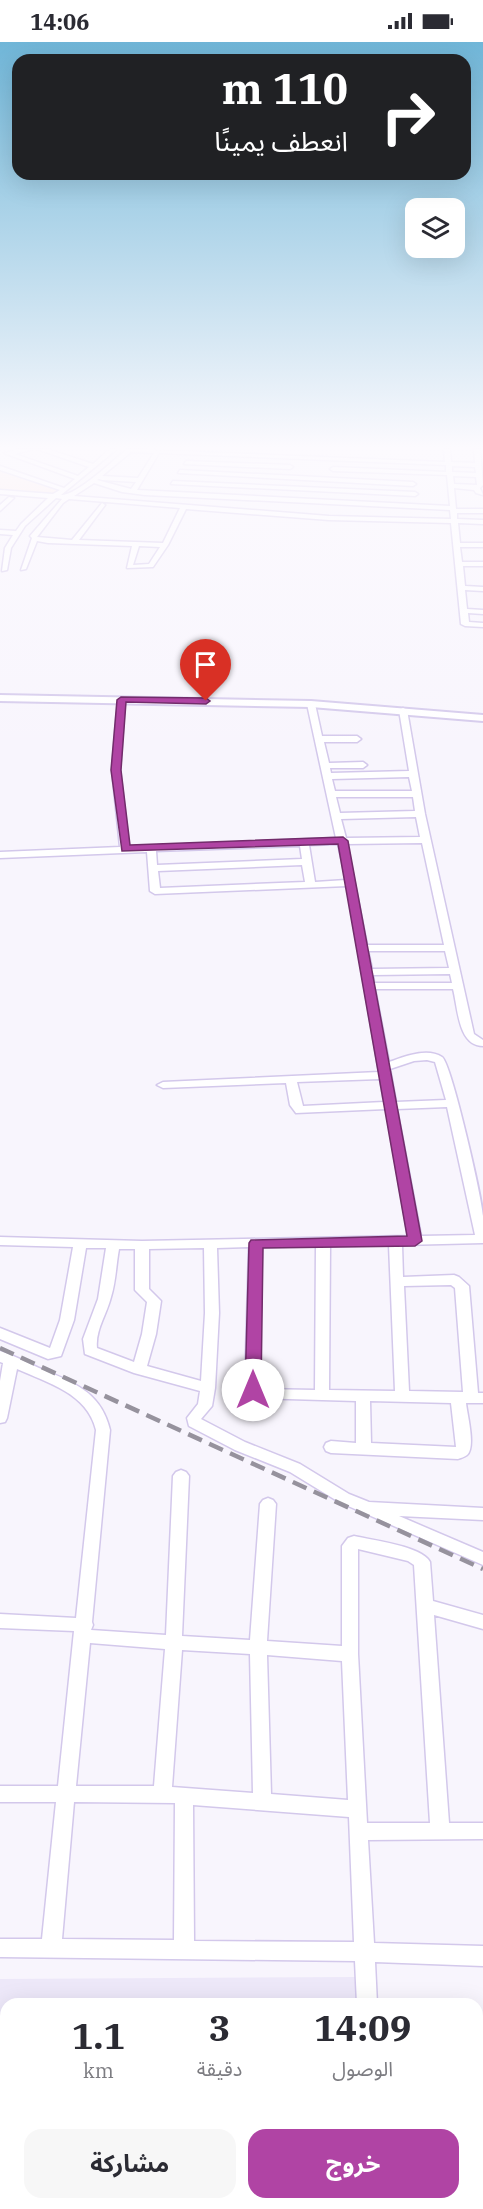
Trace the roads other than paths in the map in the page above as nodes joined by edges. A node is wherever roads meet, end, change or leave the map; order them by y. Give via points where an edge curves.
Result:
1 (30, 550) edge
2 (133, 550) edge
3 (161, 550) edge
4 (459, 550) edge
5 (2, 561) edge
6 (460, 564) junction
7 (483, 564) edge
8 (23, 569) dead end
9 (4, 570) dead end
10 (462, 588) junction
11 (483, 589) edge
12 (464, 611) junction
13 (483, 612) edge
14 (483, 625) edge
15 (0, 695) edge
16 (121, 700) junction
17 (311, 704) junction
18 (403, 710) junction
19 (483, 714) edge
20 (483, 718) edge
21 (318, 739) junction
22 (357, 739) dead end
23 (363, 765) dead end
24 (326, 771) junction
25 (413, 774) junction
26 (332, 794) junction
27 (417, 794) junction
28 (420, 814) junction
29 (337, 816) junction
30 (425, 840) junction
31 (343, 841) junction
32 (304, 842) junction
33 (151, 848) junction
34 (125, 849) junction
35 (0, 855) edge
36 (307, 862) junction
37 (153, 868) junction
38 (351, 883) junction
39 (310, 884) junction
40 (363, 948) junction
41 (451, 948) junction
42 (455, 971) junction
43 (368, 972) junction
44 (370, 986) junction
45 (458, 986) junction
46 (483, 1043) edge
47 (385, 1071) junction
48 (291, 1079) junction
49 (163, 1085) dead end
50 (452, 1101) junction
51 (391, 1106) junction
52 (482, 1239) edge
53 (0, 1241) edge
54 (395, 1241) junction
55 (415, 1241) junction
56 (323, 1242) junction
57 (256, 1243) junction
58 (80, 1244) junction
59 (112, 1244) junction
60 (210, 1244) junction
61 (142, 1245) junction
62 (396, 1282) junction
63 (0, 1333) edge
64 (6, 1359) edge
65 (139, 1369) junction
66 (208, 1388) junction
67 (322, 1395) junction
68 (363, 1397) junction
69 (402, 1397) junction
70 (470, 1398) edge
71 (0, 1418) edge
72 (331, 1447) dead end
73 (364, 1449) junction
74 (181, 1476) dead end
75 (268, 1504) dead end
76 (365, 1507) junction
77 (483, 1514) edge
78 (483, 1559) edge
79 (425, 1606) junction
80 (0, 1622) edge
81 (483, 1622) edge
82 (84, 1631) junction
83 (174, 1640) junction
84 (258, 1647) junction
85 (350, 1654) junction
86 (0, 1794) edge
87 (162, 1794) junction
88 (64, 1795) junction
89 (184, 1797) junction
90 (262, 1802) junction
91 (357, 1809) junction
92 (440, 1832) junction
93 (483, 1832) edge
94 (360, 1833) junction
95 (0, 1948) edge
96 (51, 1949) junction
97 (184, 1950) junction
98 (365, 1952) junction
99 (483, 1956) edge
100 (367, 1998) edge

1 - 8 street
2 - 3 street via 127,566 151,567
4 - 6 street
5 - 9 street
6 - 7 street
6 - 10 street
10 - 11 street
10 - 12 street
12 - 13 street
12 - 14 street via 465,624
15 - 16 main road
15 - 19 main road via 330,700
16 - 17 main road
16 - 34 street via 116,770
17 - 18 main road
17 - 21 street
18 - 20 main road
18 - 25 street
21 - 22 street
21 - 24 street
23 - 24 street
24 - 25 street
24 - 26 street
25 - 27 street
26 - 27 street
26 - 29 street
27 - 28 street
28 - 29 street
28 - 30 street
29 - 31 street
30 - 31 street
30 - 41 street
31 - 32 street
31 - 38 street
32 - 33 street
32 - 36 street
33 - 34 street
33 - 37 street
34 - 35 street
36 - 37 street
36 - 39 street
37 - 39 street via 155,891
38 - 39 street
38 - 40 street
40 - 41 street
40 - 43 street
41 - 42 street
42 - 43 street
42 - 45 street
43 - 44 street
44 - 45 street
44 - 47 street
45 - 46 street via 469,1035
47 - 48 street
47 - 50 street via 421,1057 436,1057
47 - 51 street
48 - 49 street
48 - 51 street via 300,1110
50 - 51 street
50 - 52 street
51 - 55 street
52 - 55 street
53 - 58 street
54 - 55 street
54 - 56 street
54 - 62 street
56 - 57 street
56 - 67 street
57 - 60 street
57 - 67 street via 253,1390 260,1395
58 - 59 street
58 - 63 street via 67,1320 56,1352 48,1354
59 - 61 street
59 - 65 street via 103,1305 94,1324 90,1351
60 - 61 street
60 - 66 street
61 - 65 street via 142,1290 154,1301
62 - 69 street
62 - 70 street via 454,1280 462,1286
64 - 71 street
64 - 82 street via 76,1390 101,1418
65 - 66 street
66 - 76 street via 205,1406 194,1422 295,1468
67 - 68 street
68 - 69 street
68 - 73 street
69 - 70 street
70 - 73 street via 462,1451
72 - 73 street
74 - 83 street
75 - 84 street
76 - 77 street
76 - 78 street
79 - 81 street
79 - 85 street via 419,1559 354,1542 350,1546
79 - 92 street
80 - 82 street
82 - 83 street
82 - 88 street
83 - 84 street
83 - 87 street
84 - 85 street
84 - 90 street
85 - 91 street
86 - 88 street
87 - 88 street
87 - 89 street
88 - 96 street
89 - 90 street
89 - 97 street
90 - 91 street
91 - 94 street
92 - 93 street
92 - 94 street
94 - 98 street
95 - 96 street
96 - 97 street
97 - 98 street
98 - 99 street
98 - 100 street

